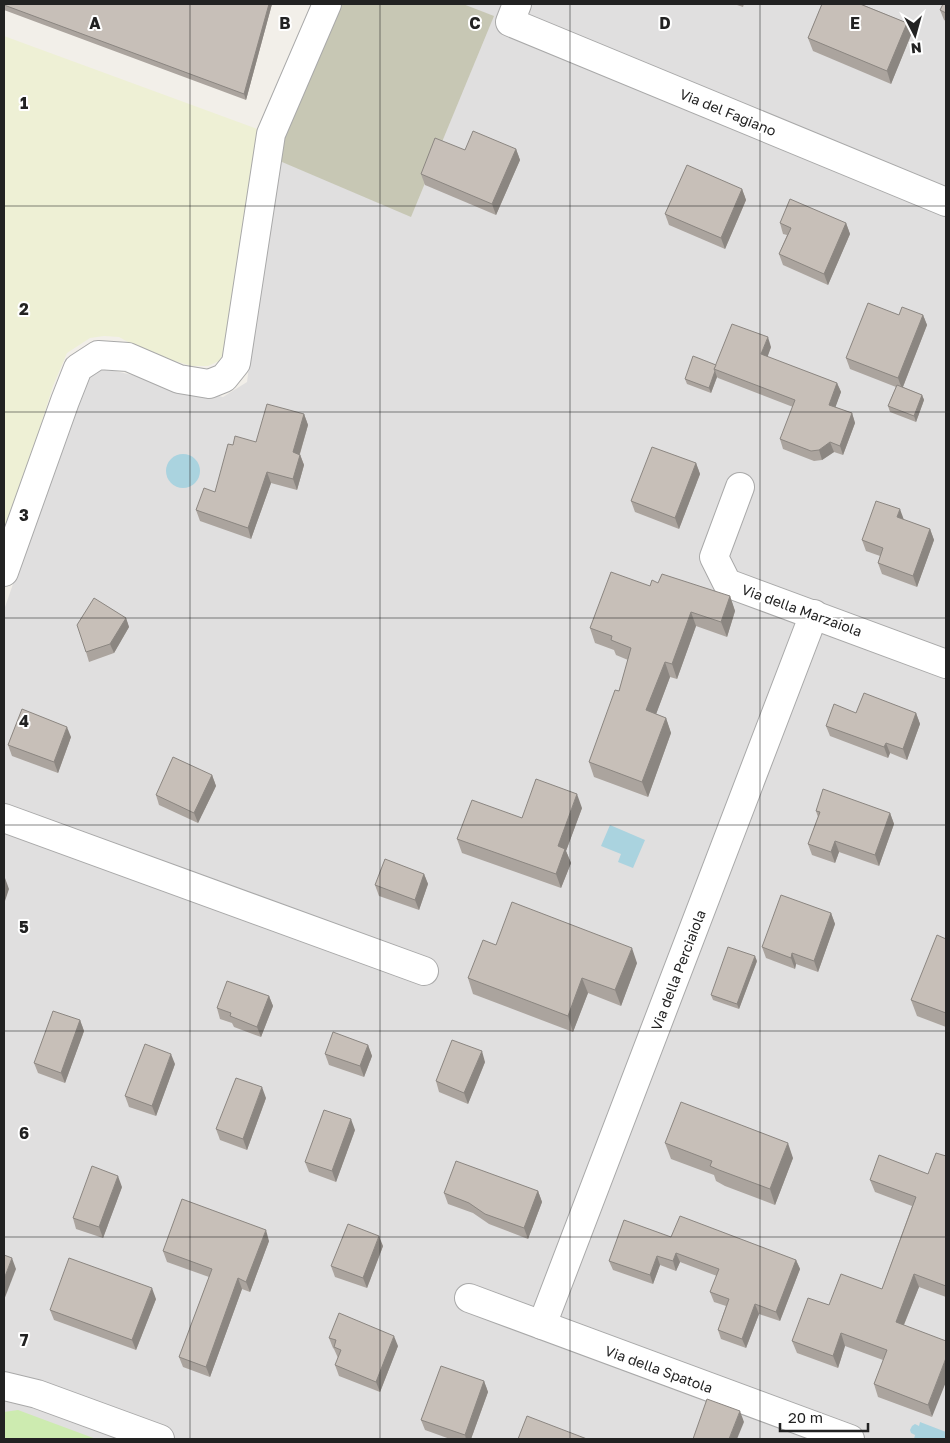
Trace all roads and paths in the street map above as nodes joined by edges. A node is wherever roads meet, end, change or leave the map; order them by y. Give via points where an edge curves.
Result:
1 (327, 4) edge
2 (514, 13) edge
3 (946, 202) edge
4 (740, 486) dead end
5 (4, 572) edge
6 (814, 614) junction
7 (946, 664) edge
8 (4, 818) edge
9 (424, 971) dead end
10 (469, 1298) dead end
11 (542, 1325) junction
12 (4, 1386) edge
13 (160, 1439) edge
14 (850, 1439) edge

1 - 5 street via 271,134 236,363 224,378 209,384 178,379 128,357 98,355 78,368
2 - 3 street, Via del Fagiano
4 - 6 street, Via della Marzaiola via 714,557 727,583
6 - 7 street, Via della Marzaiola
6 - 11 street, Via della Perciaiola
8 - 9 street
10 - 11 street, Via della Spatola
11 - 14 street, Via della Spatola
12 - 13 street via 37,1394

